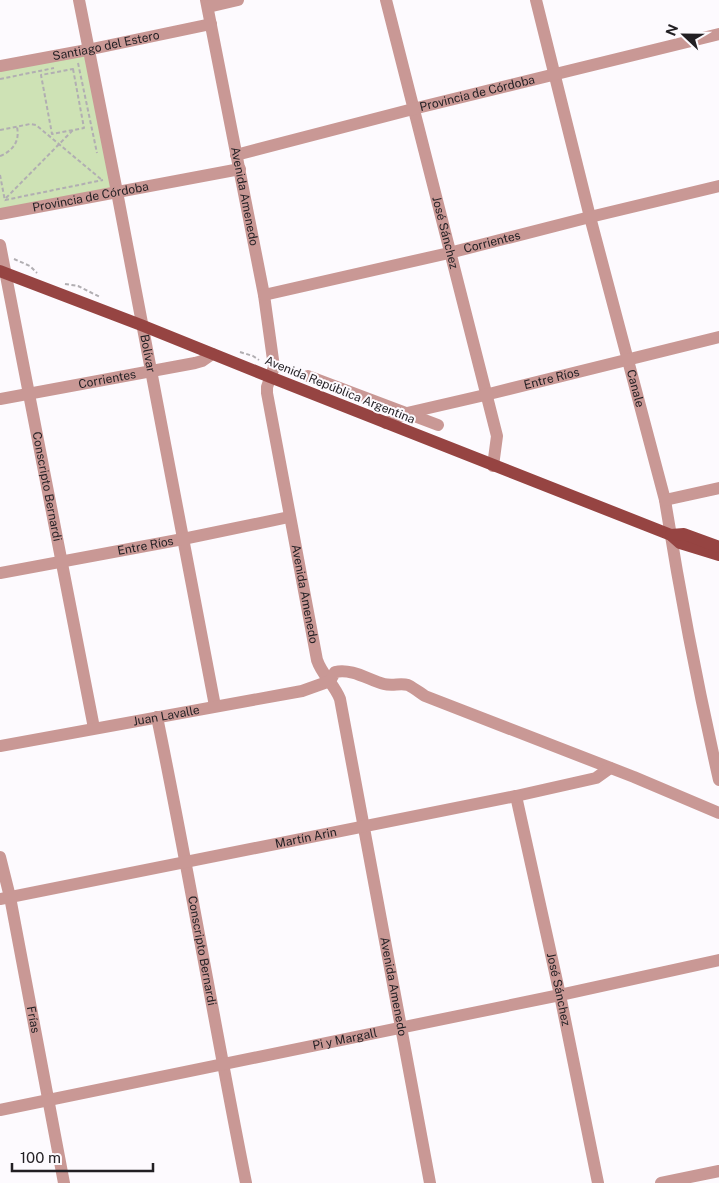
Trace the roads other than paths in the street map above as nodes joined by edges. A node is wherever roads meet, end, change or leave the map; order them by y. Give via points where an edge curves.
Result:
1 (78, 0) edge
2 (238, 0) edge
3 (386, 0) edge
4 (536, 0) edge
5 (207, 4) edge
6 (211, 24) junction
7 (719, 34) edge
8 (83, 57) junction
9 (0, 66) edge
10 (554, 74) junction
11 (413, 109) junction
12 (236, 155) junction
13 (240, 169) junction
14 (719, 186) edge
15 (117, 192) junction
16 (2, 211) edge
17 (590, 216) junction
18 (0, 245) edge
19 (449, 253) junction
20 (3, 272) edge
21 (264, 295) junction
22 (141, 324) junction
23 (719, 337) edge
24 (212, 354) junction
25 (627, 359) junction
26 (150, 371) junction
27 (308, 376) dead end
28 (270, 378) junction
29 (29, 394) junction
30 (485, 395) junction
31 (0, 399) edge
32 (406, 413) junction
33 (386, 423) junction
34 (438, 425) dead end
35 (493, 466) junction
36 (719, 488) edge
37 (666, 500) junction
38 (289, 517) junction
39 (671, 535) junction
40 (183, 539) junction
41 (719, 547) edge
42 (719, 555) edge
43 (60, 561) junction
44 (0, 573) edge
45 (330, 681) junction
46 (215, 706) junction
47 (157, 717) junction
48 (94, 728) junction
49 (713, 731) edge
50 (0, 746) edge
51 (610, 768) junction
52 (718, 774) edge
53 (516, 796) junction
54 (719, 813) edge
55 (363, 826) junction
56 (0, 857) edge
57 (187, 861) junction
58 (5, 898) edge
59 (719, 960) edge
60 (560, 995) junction
61 (401, 1027) junction
62 (222, 1064) junction
63 (48, 1100) junction
64 (0, 1110) edge
65 (719, 1171) edge
66 (64, 1183) edge
67 (246, 1183) edge
68 (430, 1183) edge
69 (598, 1183) edge
70 (661, 1183) edge

1 - 8 street, Bolívar
2 - 5 street
3 - 11 street, José Sánchez
4 - 10 street, Canale
5 - 6 street, Avenida Amenedo
6 - 8 street, Santiago del Estero
6 - 12 street, Avenida Amenedo
7 - 10 street, Provincia de Córdoba
8 - 9 street, Santiago del Estero
8 - 15 street, Bolívar
10 - 11 street, Provincia de Córdoba
10 - 17 street, Canale
11 - 12 street, Provincia de Córdoba
11 - 19 street, José Sánchez
12 - 13 street, Avenida Amenedo
13 - 15 street, Provincia de Córdoba
13 - 21 street, Avenida Amenedo
14 - 17 street, Corrientes
15 - 16 street, Provincia de Córdoba
15 - 22 street, Bolívar
17 - 19 street, Corrientes
17 - 25 street, Canale
18 - 20 street, Conscripto Bernardi
19 - 21 street, Corrientes
19 - 30 street, José Sánchez
20 - 22 main road, Avenida República Argentina
20 - 29 street, Conscripto Bernardi
21 - 28 street, Avenida Amenedo via 274,367
22 - 24 main road, Avenida República Argentina
22 - 26 street, Bolívar
23 - 25 street, Entre Ríos
24 - 26 street, Corrientes via 195,363
24 - 28 main road, Avenida República Argentina
25 - 30 street, Entre Ríos
25 - 37 street, Canale
26 - 29 street, Corrientes
26 - 40 street, Bolívar
27 - 32 street
28 - 33 main road, Avenida República Argentina
28 - 38 street, Avenida Amenedo via 267,393
29 - 31 street, Corrientes
29 - 43 street, Conscripto Bernardi
30 - 32 street, Entre Ríos
30 - 35 street, José Sánchez via 497,436
32 - 33 street, Entre Ríos
32 - 34 street
33 - 35 main road, Avenida República Argentina
35 - 39 main road, Avenida República Argentina
36 - 37 street
37 - 39 street, Canale
38 - 40 street, Entre Ríos
38 - 45 street, Avenida Amenedo via 317,660
39 - 41 main road, Avenida República Argentina via 684,534
39 - 42 main road, Avenida República Argentina via 680,543
39 - 49 street, Canale
40 - 43 street, Entre Ríos
40 - 46 street, Bolívar
43 - 44 street, Entre Ríos
43 - 48 street, Conscripto Bernardi
45 - 46 street, Juan Lavalle via 302,691
45 - 51 street, Juan Lavalle via 339,671 385,684 404,684 425,696
45 - 55 street, Avenida Amenedo via 340,699
46 - 47 street, Juan Lavalle
47 - 48 street, Juan Lavalle
47 - 57 street, Conscripto Bernardi
48 - 50 street, Juan Lavalle
49 - 52 street, Canale
51 - 53 street, Martín Arin via 596,778
51 - 54 street
53 - 55 street, Martín Arin
53 - 60 street, José Sánchez
55 - 57 street, Martín Arin
55 - 61 street, Avenida Amenedo
56 - 58 street, Frías
57 - 58 street, Martín Arin
57 - 62 street, Conscripto Bernardi
58 - 63 street, Frías
59 - 60 street, Pi y Margall
60 - 61 street, Pi y Margall
60 - 69 street, José Sánchez
61 - 62 street, Pi y Margall
61 - 68 street, Avenida Amenedo
62 - 63 street, Pi y Margall
62 - 67 street, Conscripto Bernardi
63 - 64 street, Pi y Margall
63 - 66 street, Frías
65 - 70 street

